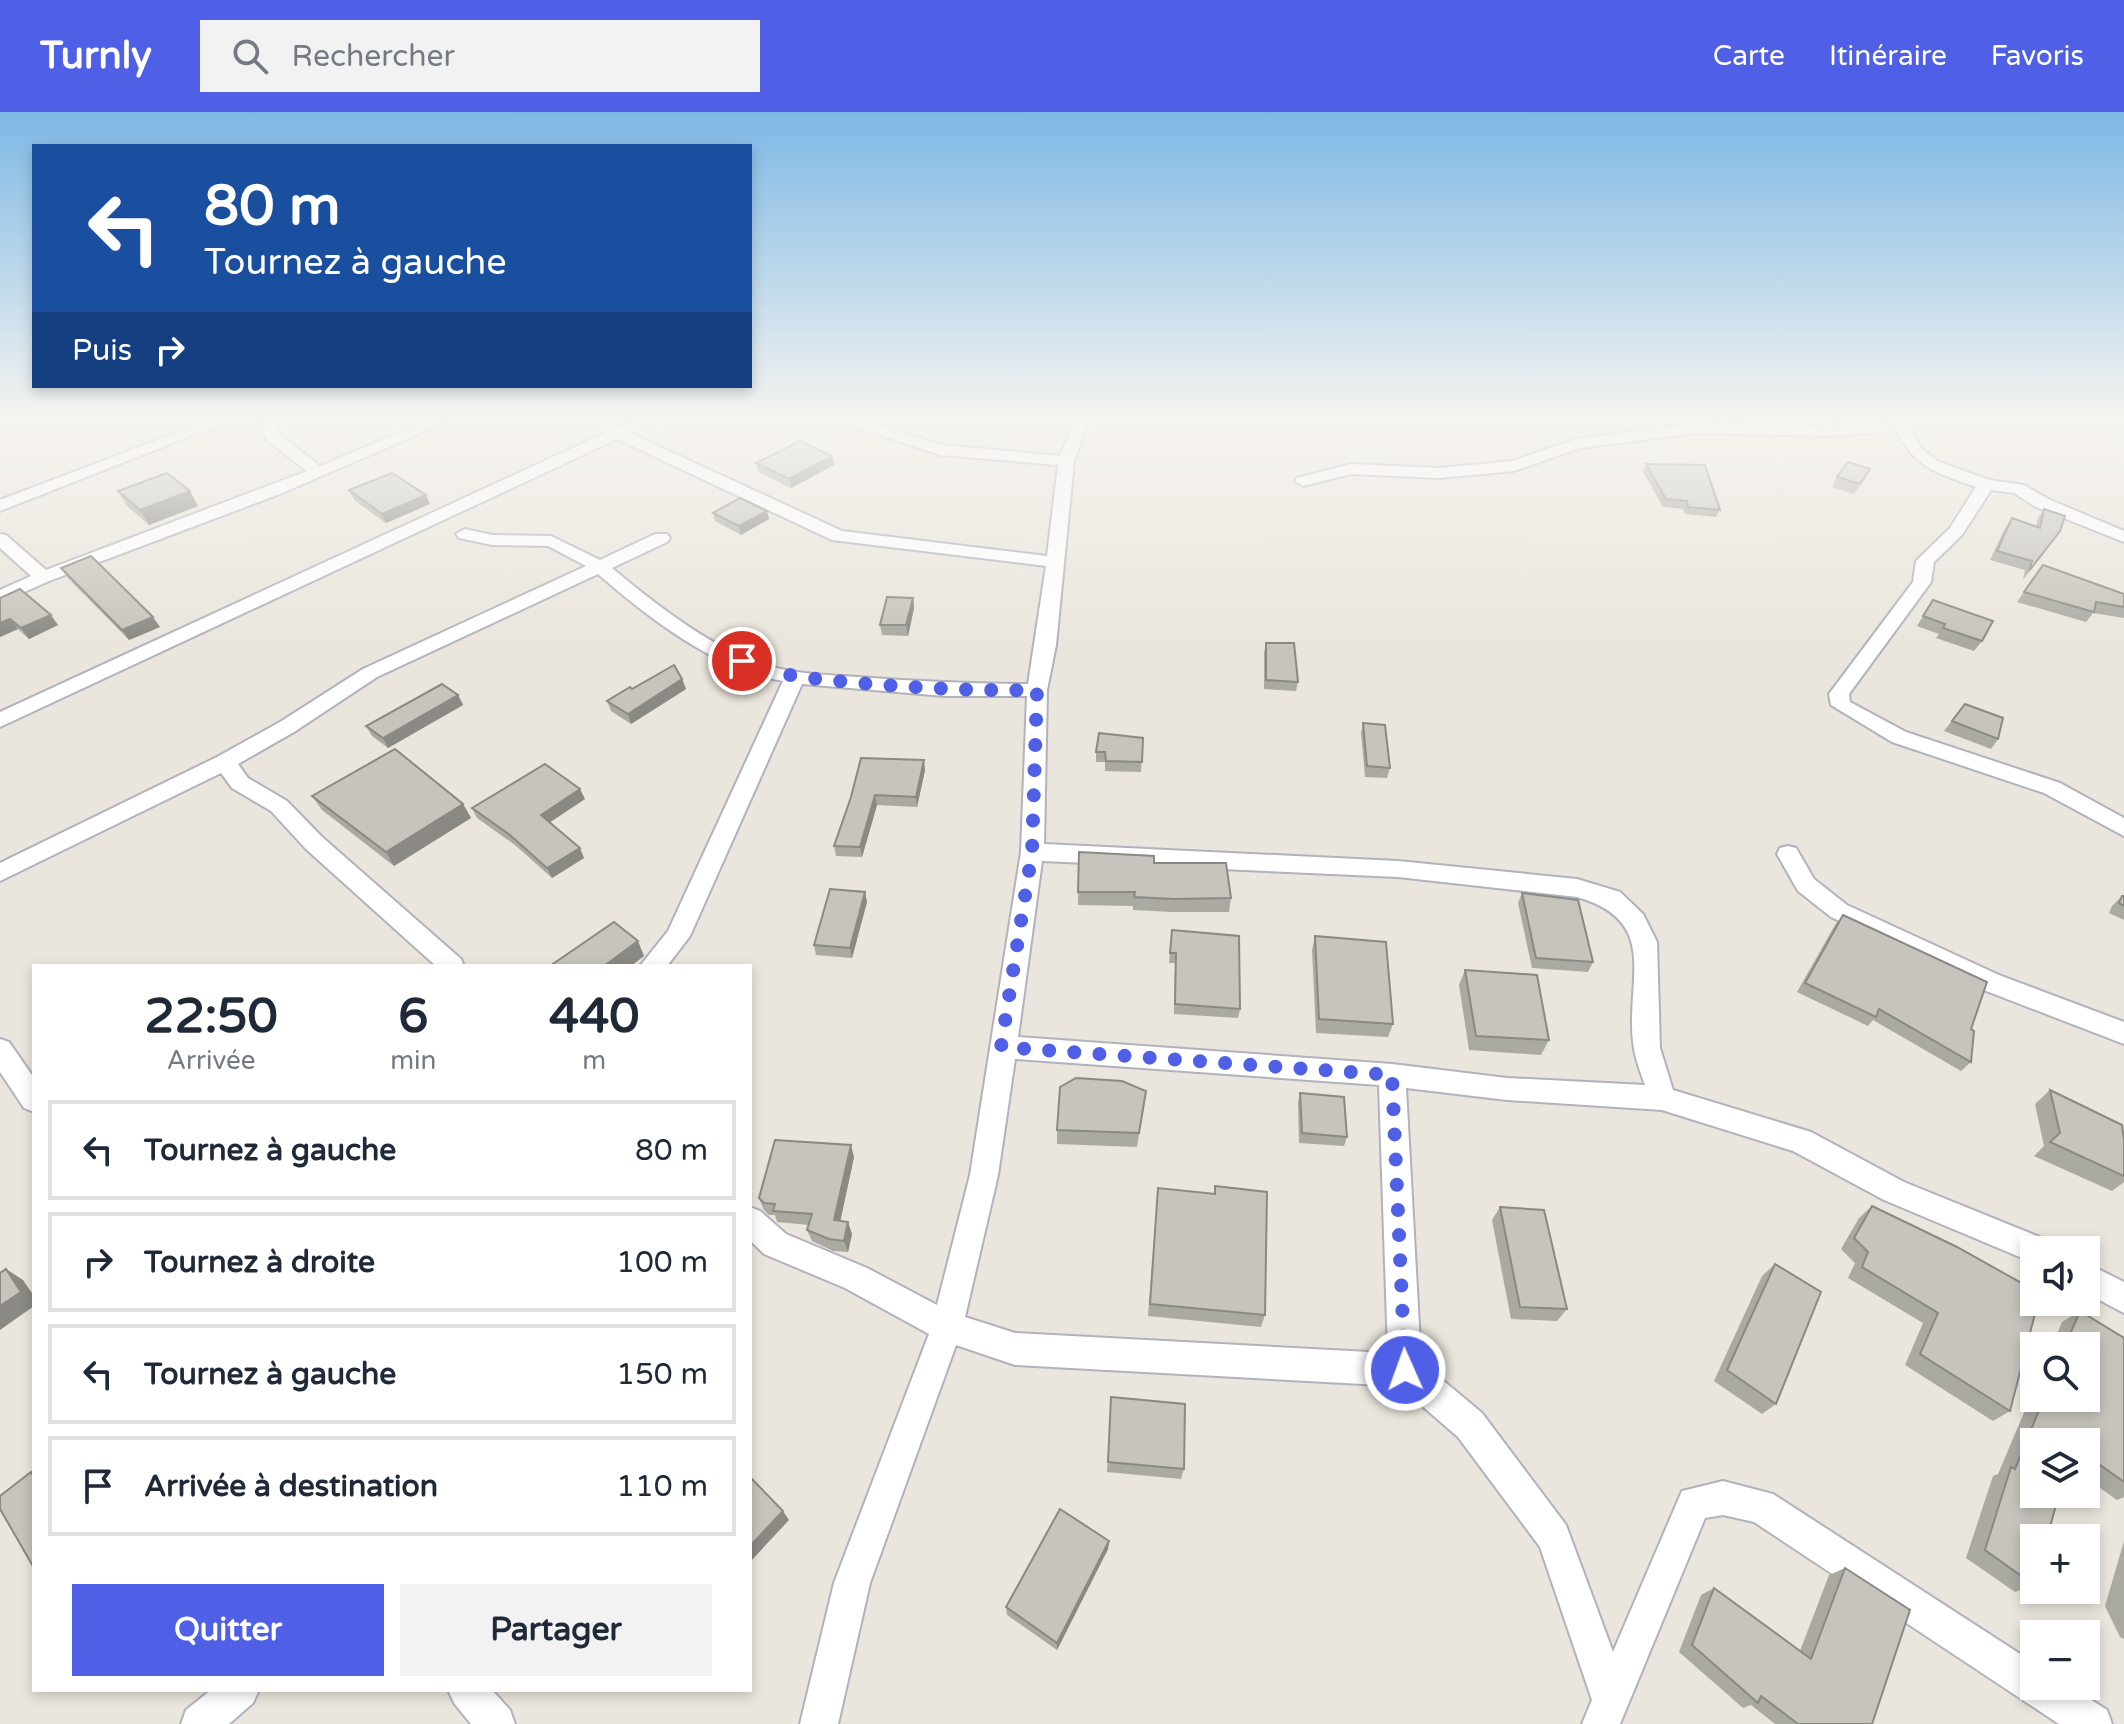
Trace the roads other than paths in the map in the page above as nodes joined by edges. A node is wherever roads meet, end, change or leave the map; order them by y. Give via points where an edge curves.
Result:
1 (36, 492) edge
2 (271, 492) edge
3 (490, 492) edge
4 (744, 492) edge
5 (1063, 492) edge
6 (1981, 492) edge
7 (2025, 492) edge
8 (0, 506) edge
9 (465, 534) dead end
10 (2124, 537) edge
11 (661, 538) dead end
12 (0, 539) edge
13 (1055, 562) junction
14 (599, 566) junction
15 (43, 577) junction
16 (0, 597) edge
17 (795, 677) junction
18 (1037, 690) junction
19 (0, 720) edge
20 (225, 762) junction
21 (2124, 828) edge
22 (1032, 852) junction
23 (1788, 854) dead end
24 (0, 873) edge
25 (450, 964) edge
26 (654, 964) edge
27 (2124, 1033) edge
28 (1001, 1047) junction
29 (0, 1050) edge
30 (1392, 1075) junction
31 (32, 1097) edge
32 (1662, 1098) junction
33 (752, 1223) edge
34 (2020, 1243) edge
35 (2100, 1282) edge
36 (2122, 1291) edge
37 (947, 1327) junction
38 (1405, 1370) junction
39 (2020, 1677) edge
40 (238, 1692) edge
41 (469, 1692) edge
42 (2056, 1700) edge
43 (1606, 1712) edge
44 (200, 1724) edge
45 (496, 1724) edge
46 (819, 1724) edge
47 (2093, 1724) edge

1 - 8 street
2 - 15 street
3 - 19 street
4 - 13 street via 838,536
5 - 13 street
6 - 21 street via 1956,531 1925,561 1922,582 1839,694 1841,705 1899,737 2052,788
7 - 10 street
9 - 14 street via 545,540
11 - 14 street
12 - 15 street
13 - 18 street
14 - 17 street via 638,599 718,651 766,672
14 - 20 street via 370,673
15 - 16 street
17 - 18 street via 944,690
17 - 26 street via 678,936
18 - 22 street
20 - 24 street
20 - 25 street via 240,783 279,806
22 - 28 street
22 - 32 street via 1398,869 1577,888 1612,898 1635,920 1645,942 1647,1048
23 - 27 street via 1806,885 1839,911 1990,982
28 - 30 street
28 - 37 street via 984,1175
29 - 31 street
30 - 32 street via 1507,1089
30 - 38 street
32 - 34 street via 1801,1141 1894,1191
33 - 37 street via 775,1244 856,1278
35 - 36 street
37 - 38 street via 1015,1349
37 - 46 street via 852,1583
38 - 43 street via 1470,1425 1554,1537
39 - 43 street via 1761,1506 1723,1498 1694,1503
40 - 44 street
41 - 45 street
42 - 47 street

